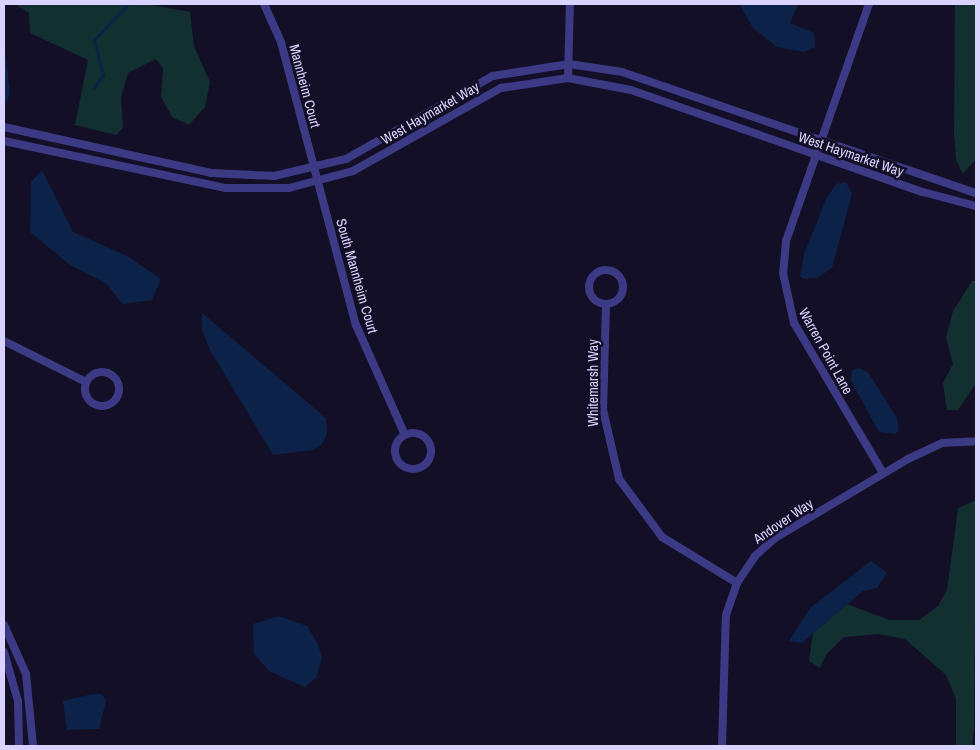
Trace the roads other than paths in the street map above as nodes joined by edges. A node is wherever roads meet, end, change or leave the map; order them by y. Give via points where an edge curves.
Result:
1 (264, 4) edge
2 (570, 4) edge
3 (869, 4) edge
4 (569, 64) junction
5 (568, 78) junction
6 (4, 128) edge
7 (4, 141) edge
8 (821, 142) junction
9 (97, 146) junction
10 (816, 156) junction
11 (94, 158) junction
12 (316, 176) junction
13 (976, 193) edge
14 (976, 206) edge
15 (606, 304) junction
16 (4, 341) edge
17 (86, 382) junction
18 (405, 435) junction
19 (976, 441) edge
20 (884, 473) junction
21 (737, 583) junction
22 (4, 625) edge
23 (4, 652) edge
24 (20, 746) edge
25 (33, 746) edge
26 (722, 746) edge

1 - 12 street, Mannheim Court via 281,42
2 - 4 street
3 - 8 street, Warren Point Lane
4 - 5 street
4 - 8 street, West Haymarket Way via 622,72
4 - 12 street, West Haymarket Way via 526,68 476,83
5 - 10 street, West Haymarket Way via 631,90
5 - 12 street, West Haymarket Way via 522,83 482,96 371,162
6 - 9 street, West Haymarket Way
7 - 11 street, West Haymarket Way
8 - 10 street, Warren Point Lane
8 - 13 street, West Haymarket Way
9 - 11 street
9 - 12 street, West Haymarket Way via 225,175
10 - 14 street, West Haymarket Way
10 - 20 street, Warren Point Lane via 786,240 784,289 798,330
11 - 12 street, West Haymarket Way via 244,190
12 - 18 street, South Mannheim Court via 356,326
15 - 15 street via 617,300 623,290 617,274 606,270 595,274 589,288 596,301
15 - 21 street, Whitemarsh Way via 603,410 619,479 662,537
16 - 17 street
17 - 17 street via 86,398 93,404 110,404 117,398 117,380 110,374 93,374
18 - 18 street via 395,447 396,457 407,468 418,468 430,456 429,444 417,434
19 - 20 street, Andover Way via 943,443
20 - 21 street, Andover Way via 776,538 755,556
21 - 26 street, Andover Way via 724,629
22 - 25 street via 26,674
23 - 24 street via 18,701

